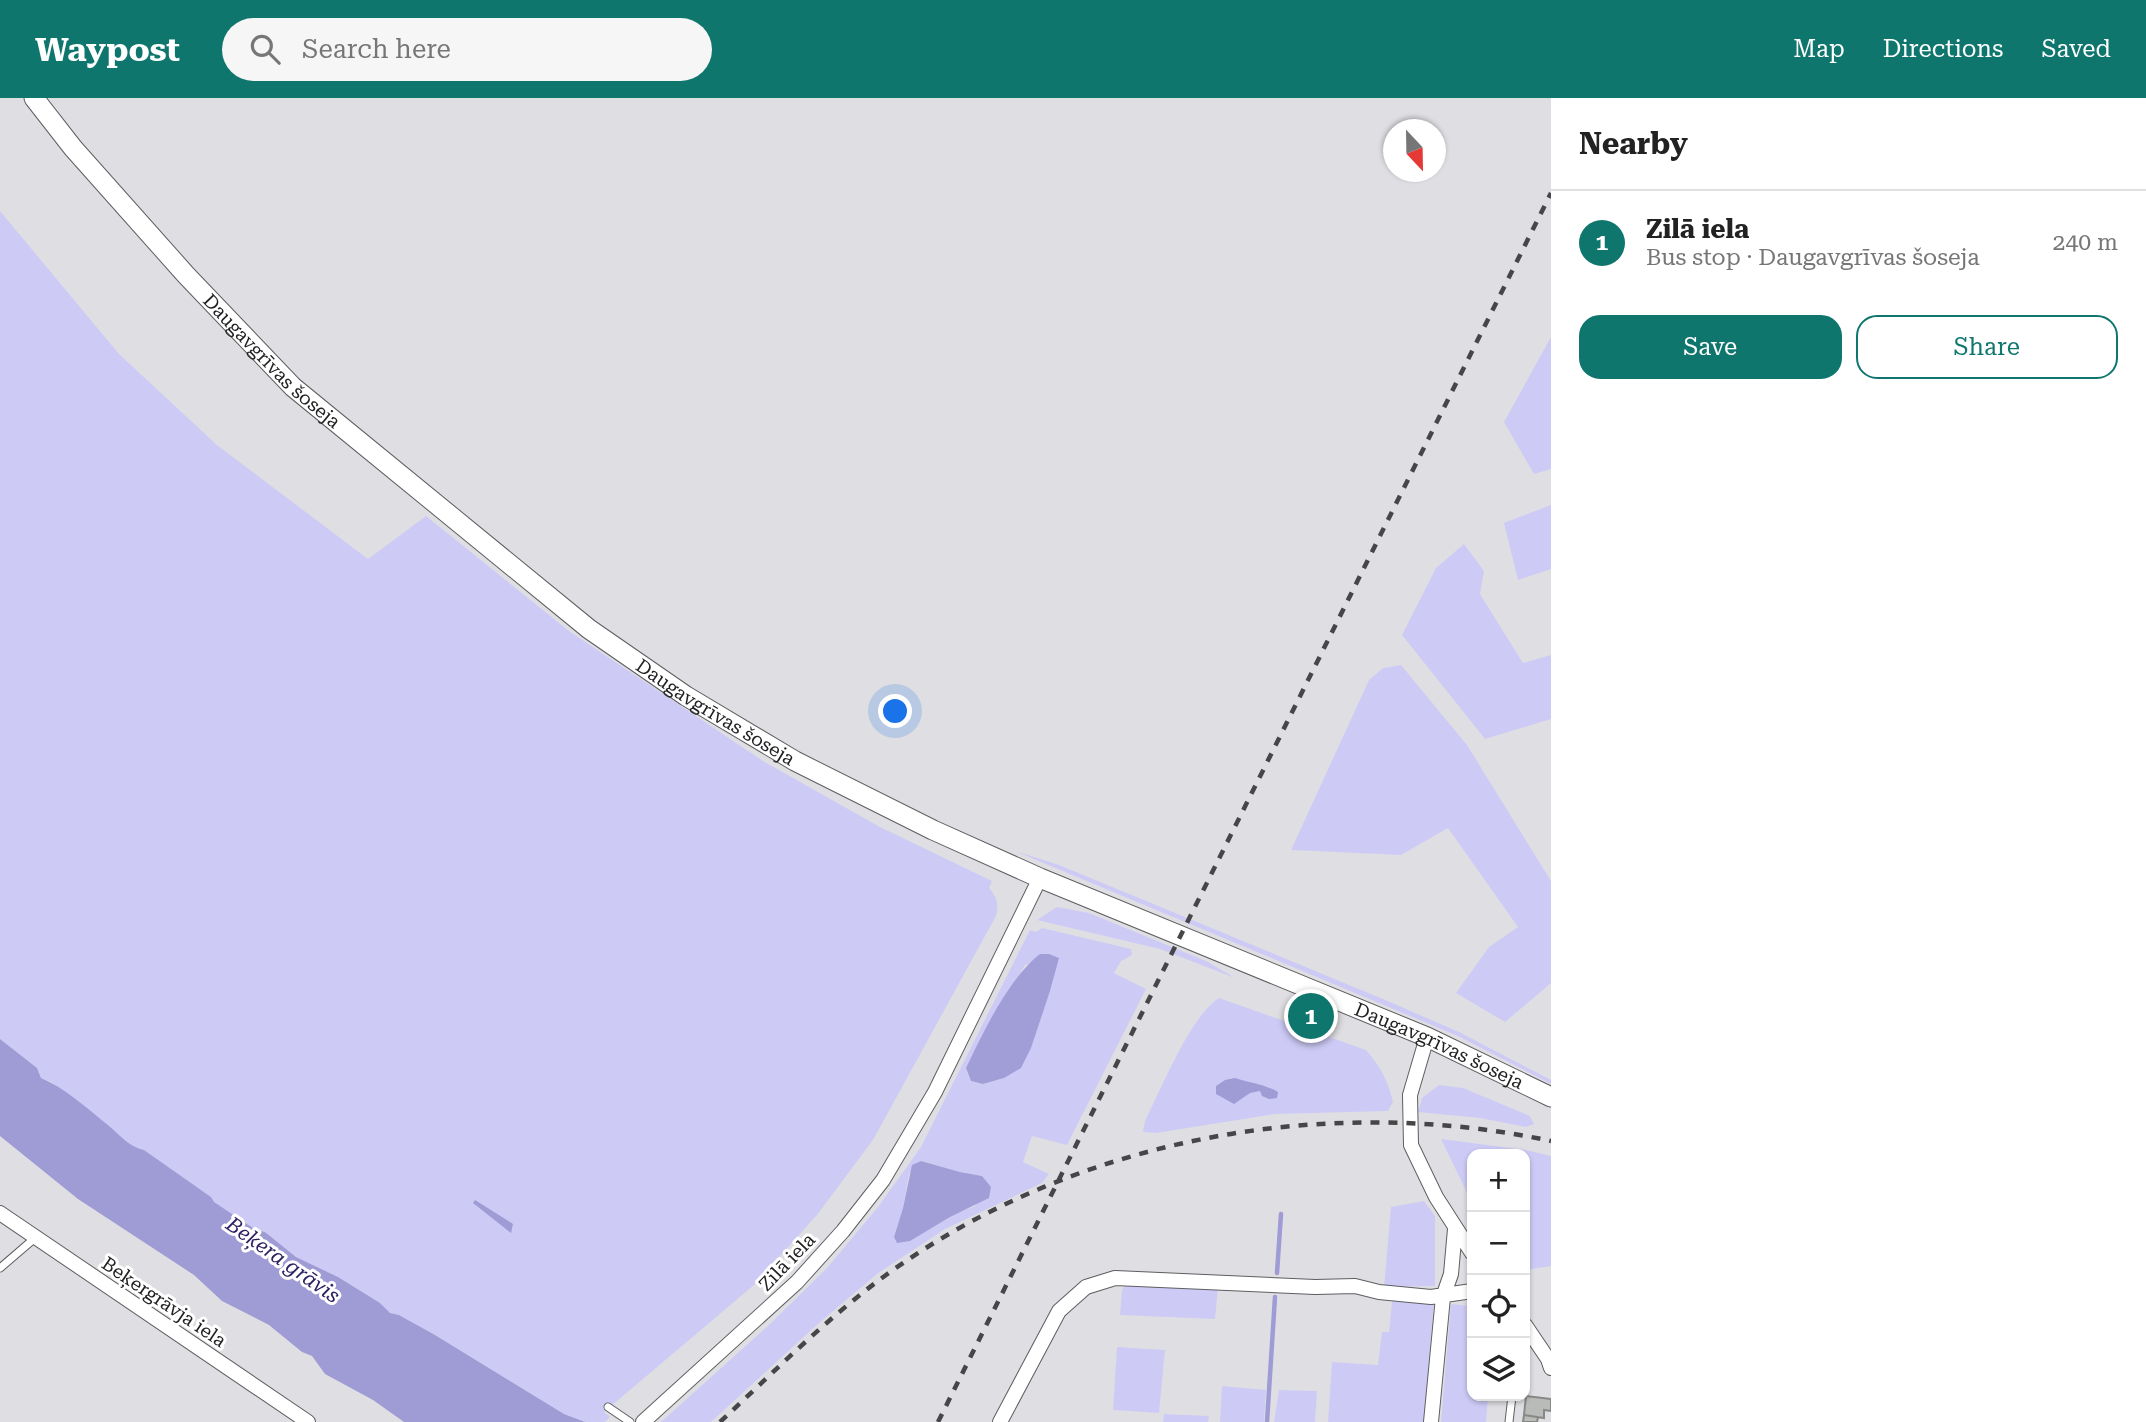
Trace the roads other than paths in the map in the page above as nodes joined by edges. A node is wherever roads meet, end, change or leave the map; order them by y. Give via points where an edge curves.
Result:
1 (34, 98) edge
2 (1040, 878) junction
3 (1427, 1037) junction
4 (1551, 1097) edge
5 (0, 1213) edge
6 (1455, 1229) junction
7 (35, 1238) junction
8 (1467, 1247) edge
9 (0, 1268) edge
10 (1467, 1291) edge
11 (1443, 1297) junction
12 (1530, 1332) edge
13 (1551, 1368) edge
14 (1511, 1401) edge
15 (608, 1407) dead end
16 (308, 1422) edge
17 (630, 1422) edge
18 (643, 1422) edge
19 (1000, 1422) edge
20 (1431, 1422) edge
21 (1509, 1422) edge

1 - 2 main road, Daugavgrīvas šoseja via 186,275 293,387 589,629 754,739 863,797
2 - 3 main road, Daugavgrīvas šoseja
2 - 18 street, Zilā iela via 935,1092 883,1180 797,1282
3 - 4 main road, Daugavgrīvas šoseja
3 - 6 street via 1410,1095 1411,1145
5 - 7 street, Beķergrāvja iela
6 - 8 street
6 - 11 street via 1451,1274
7 - 9 lane
7 - 16 street, Beķergrāvja iela
10 - 11 street
11 - 19 street via 1355,1286 1115,1278 1086,1287 1059,1311
11 - 20 street
12 - 13 street
14 - 21 lane
15 - 17 lane

